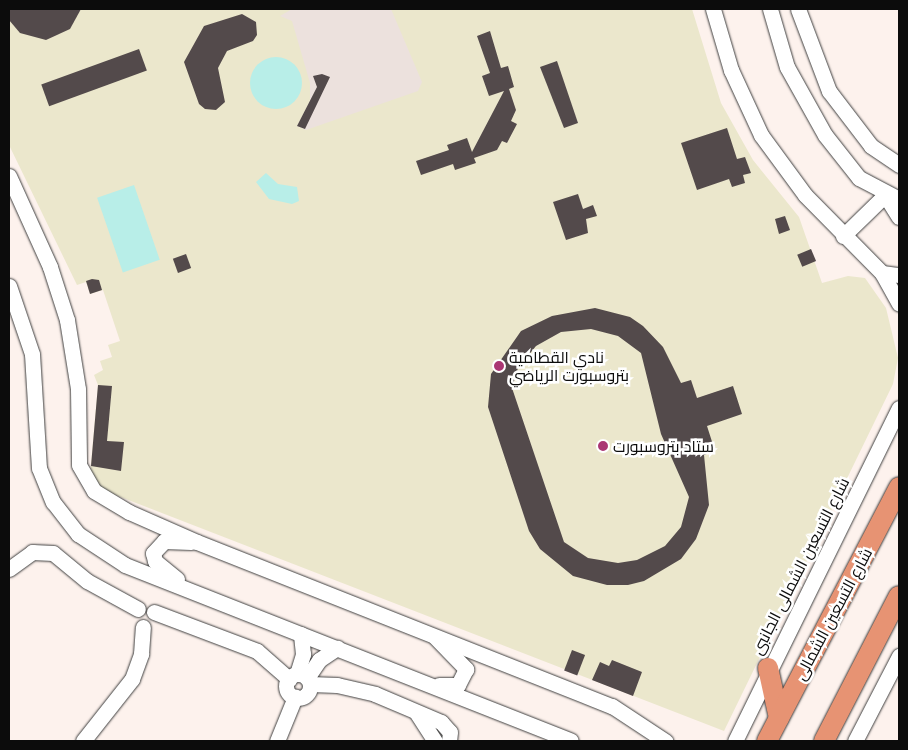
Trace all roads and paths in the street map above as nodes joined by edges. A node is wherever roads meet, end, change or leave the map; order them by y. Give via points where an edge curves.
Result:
1 (713, 9) edge
2 (770, 9) edge
3 (798, 9) edge
4 (899, 164) edge
5 (9, 176) edge
6 (892, 197) edge
7 (899, 217) edge
8 (843, 236) junction
9 (882, 273) junction
10 (899, 275) edge
11 (9, 286) edge
12 (899, 304) edge
13 (899, 408) edge
14 (899, 487) edge
15 (197, 542) junction
16 (9, 569) edge
17 (192, 591) junction
18 (899, 596) edge
19 (138, 609) junction
20 (154, 612) junction
21 (143, 626) junction
22 (429, 630) junction
23 (301, 634) junction
24 (336, 648) junction
25 (899, 656) edge
26 (768, 668) junction
27 (301, 679) junction
28 (430, 684) junction
29 (779, 718) junction
30 (441, 736) edge
31 (832, 739) edge
32 (83, 741) edge
33 (277, 741) edge
34 (571, 741) edge
35 (664, 741) edge
36 (735, 741) edge
37 (767, 741) edge
38 (855, 741) edge

1 - 8 street via 731,70 761,135 804,195
2 - 6 street via 787,67 825,135 859,178
3 - 4 street via 829,91 871,146
5 - 15 street via 41,245 67,320 78,389 77,450 85,479 106,500
6 - 7 street
6 - 8 street
8 - 9 street
9 - 10 street
9 - 12 street
11 - 17 street via 32,354 35,450 53,502 78,534 99,550
13 - 26 street, شارع التسعين الشمالى الجانبى
14 - 29 main road, شارع التسعين الشمالى
15 - 17 street via 164,542 153,553 161,567
15 - 22 street
16 - 19 street via 32,552 53,553 87,581
17 - 23 street
18 - 31 main road
19 - 20 street via 149,607
19 - 21 street via 135,617
20 - 21 street via 152,624
20 - 27 street via 257,651
21 - 32 street via 142,654 132,679
22 - 28 street via 463,664 467,676 458,685
22 - 35 street via 612,706
23 - 24 street
23 - 27 street
24 - 27 street
24 - 28 street
25 - 38 street
26 - 29 main road
26 - 36 street, شارع التسعين الشمالى الجانبى
27 - 30 street via 353,688 415,711
27 - 33 street via 308,693 296,697
28 - 34 street
29 - 37 main road, شارع التسعين الشمالى

